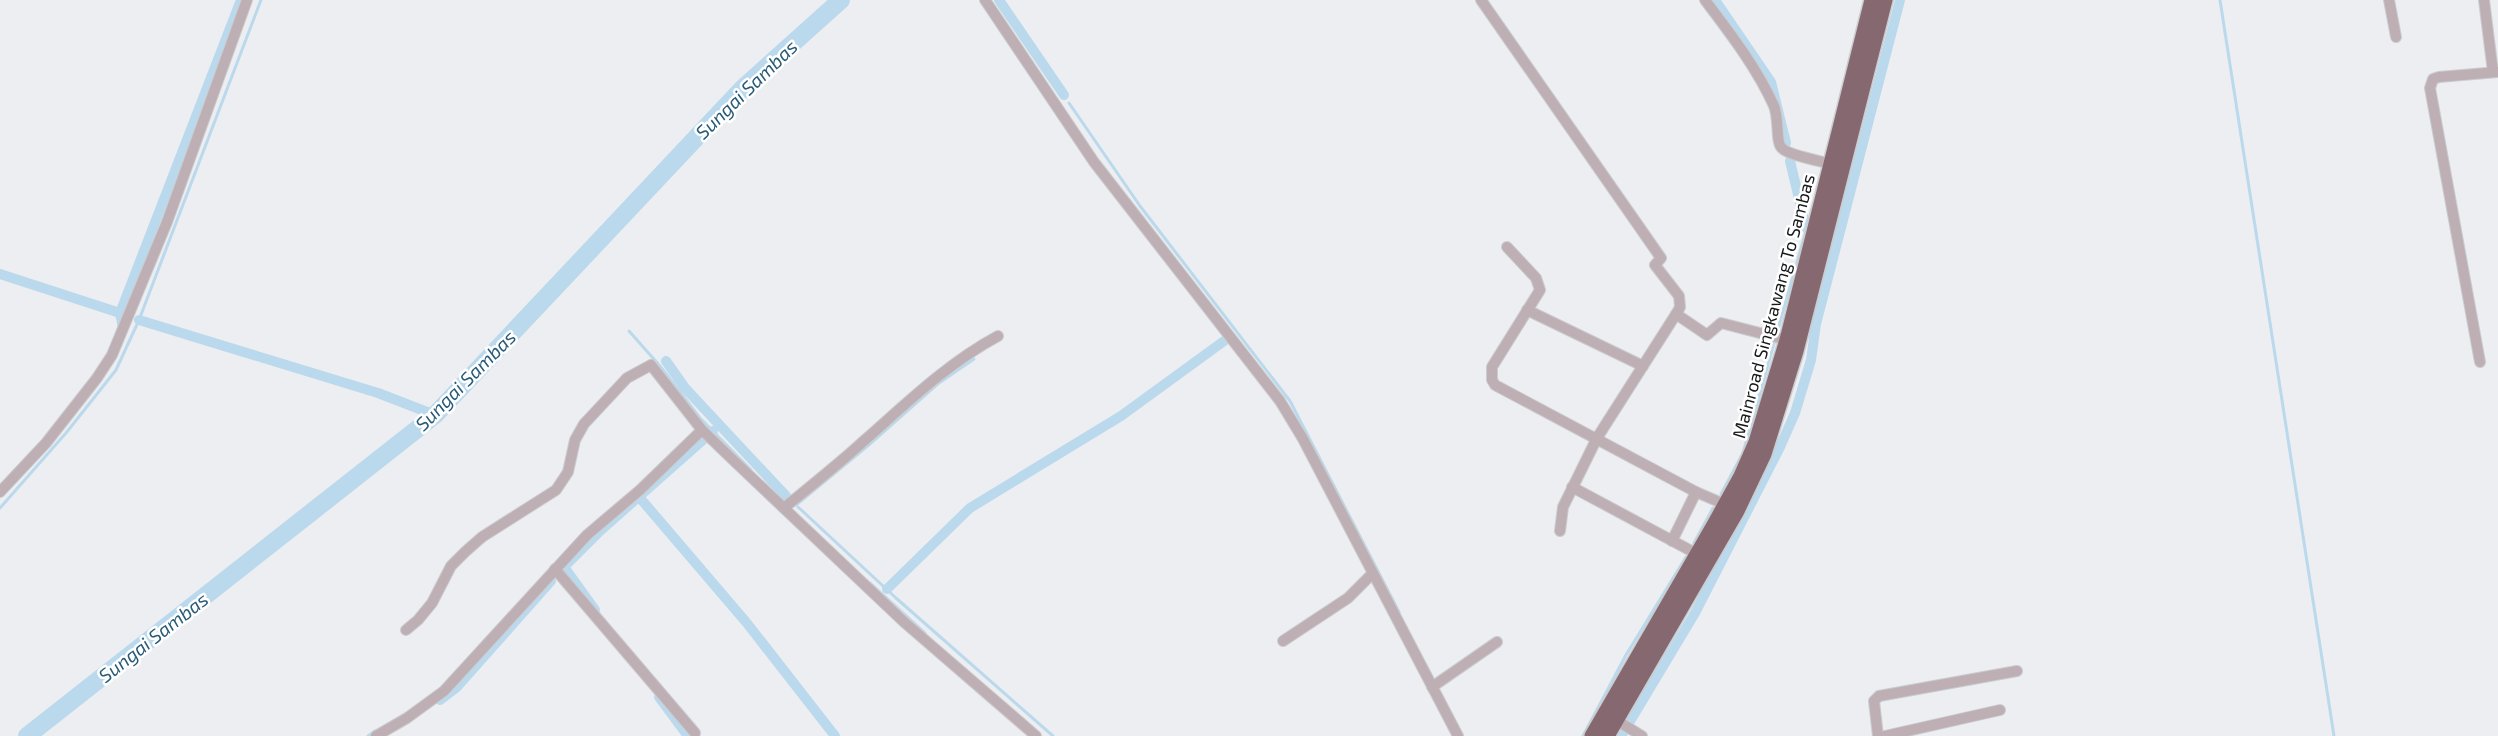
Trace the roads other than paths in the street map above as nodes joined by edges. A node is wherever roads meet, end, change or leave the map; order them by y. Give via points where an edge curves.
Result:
1 (246, 0) edge
2 (985, 0) edge
3 (1481, 0) edge
4 (1706, 0) edge
5 (1872, 0) edge
6 (1885, 0) edge
7 (2389, 0) edge
8 (2484, 0) edge
9 (2396, 37) dead end
10 (2496, 72) edge
11 (1831, 164) junction
12 (1824, 212) junction
13 (1507, 247) dead end
14 (1527, 310) junction
15 (1676, 314) junction
16 (998, 336) dead end
17 (1786, 340) junction
18 (2480, 362) dead end
19 (1643, 366) junction
20 (702, 430) junction
21 (1598, 438) junction
22 (1572, 488) junction
23 (0, 492) edge
24 (1696, 492) junction
25 (1724, 504) junction
26 (784, 508) junction
27 (1560, 531) dead end
28 (1672, 541) junction
29 (1697, 554) junction
30 (555, 569) junction
31 (1372, 574) junction
32 (406, 630) dead end
33 (1283, 641) dead end
34 (1497, 642) dead end
35 (1637, 670) junction
36 (2017, 671) dead end
37 (1432, 686) junction
38 (2000, 710) dead end
39 (1616, 720) junction
40 (695, 733) dead end
41 (376, 736) edge
42 (1036, 736) edge
43 (1458, 736) edge
44 (1592, 736) edge
45 (1607, 736) edge
46 (1642, 736) edge
47 (1878, 736) edge
48 (1885, 736) edge

1 - 23 street via 166,222 112,355 46,443
2 - 31 street via 1094,162 1280,401
3 - 15 street via 1661,258 1655,265 1679,296 1680,307
4 - 11 street via 1726,26 1772,102 1778,117 1781,148
5 - 11 highway, Mainroad Singkawang To Sambas
6 - 12 highway, Mainroad Singkawang To Sambas
7 - 9 street
8 - 10 street
10 - 18 street via 2439,77 2433,79 2430,88
11 - 12 highway, Mainroad Singkawang To Sambas
12 - 17 highway, Mainroad Singkawang To Sambas
12 - 35 highway, Mainroad Singkawang To Sambas via 1784,396 1764,454 1737,511
13 - 14 street via 1536,278 1540,287
14 - 19 street
14 - 21 street via 1492,367 1492,380 1504,391
15 - 17 street via 1707,335 1721,323
15 - 19 street
16 - 26 street via 974,349 924,387
17 - 25 highway, Mainroad Singkawang To Sambas via 1756,442
19 - 21 street
20 - 26 street
20 - 30 street via 640,490 587,535
20 - 32 street via 654,366 643,367 615,389 584,424 575,440 568,472 556,490 464,552 451,566 432,603
21 - 22 street
21 - 24 street
22 - 27 street via 1563,507
22 - 28 street
24 - 25 street
24 - 28 street
25 - 29 highway, Mainroad Singkawang To Sambas
26 - 42 street via 904,622
28 - 29 street
29 - 35 highway, Mainroad Singkawang To Sambas
30 - 40 street
30 - 41 street via 444,691
31 - 33 street via 1348,598
31 - 37 street
34 - 37 street
35 - 39 highway, Mainroad Singkawang To Sambas
35 - 44 highway, Mainroad Singkawang To Sambas
36 - 47 street via 1879,696 1874,701
37 - 43 street
38 - 48 street
39 - 45 highway, Mainroad Singkawang To Sambas
39 - 46 street

